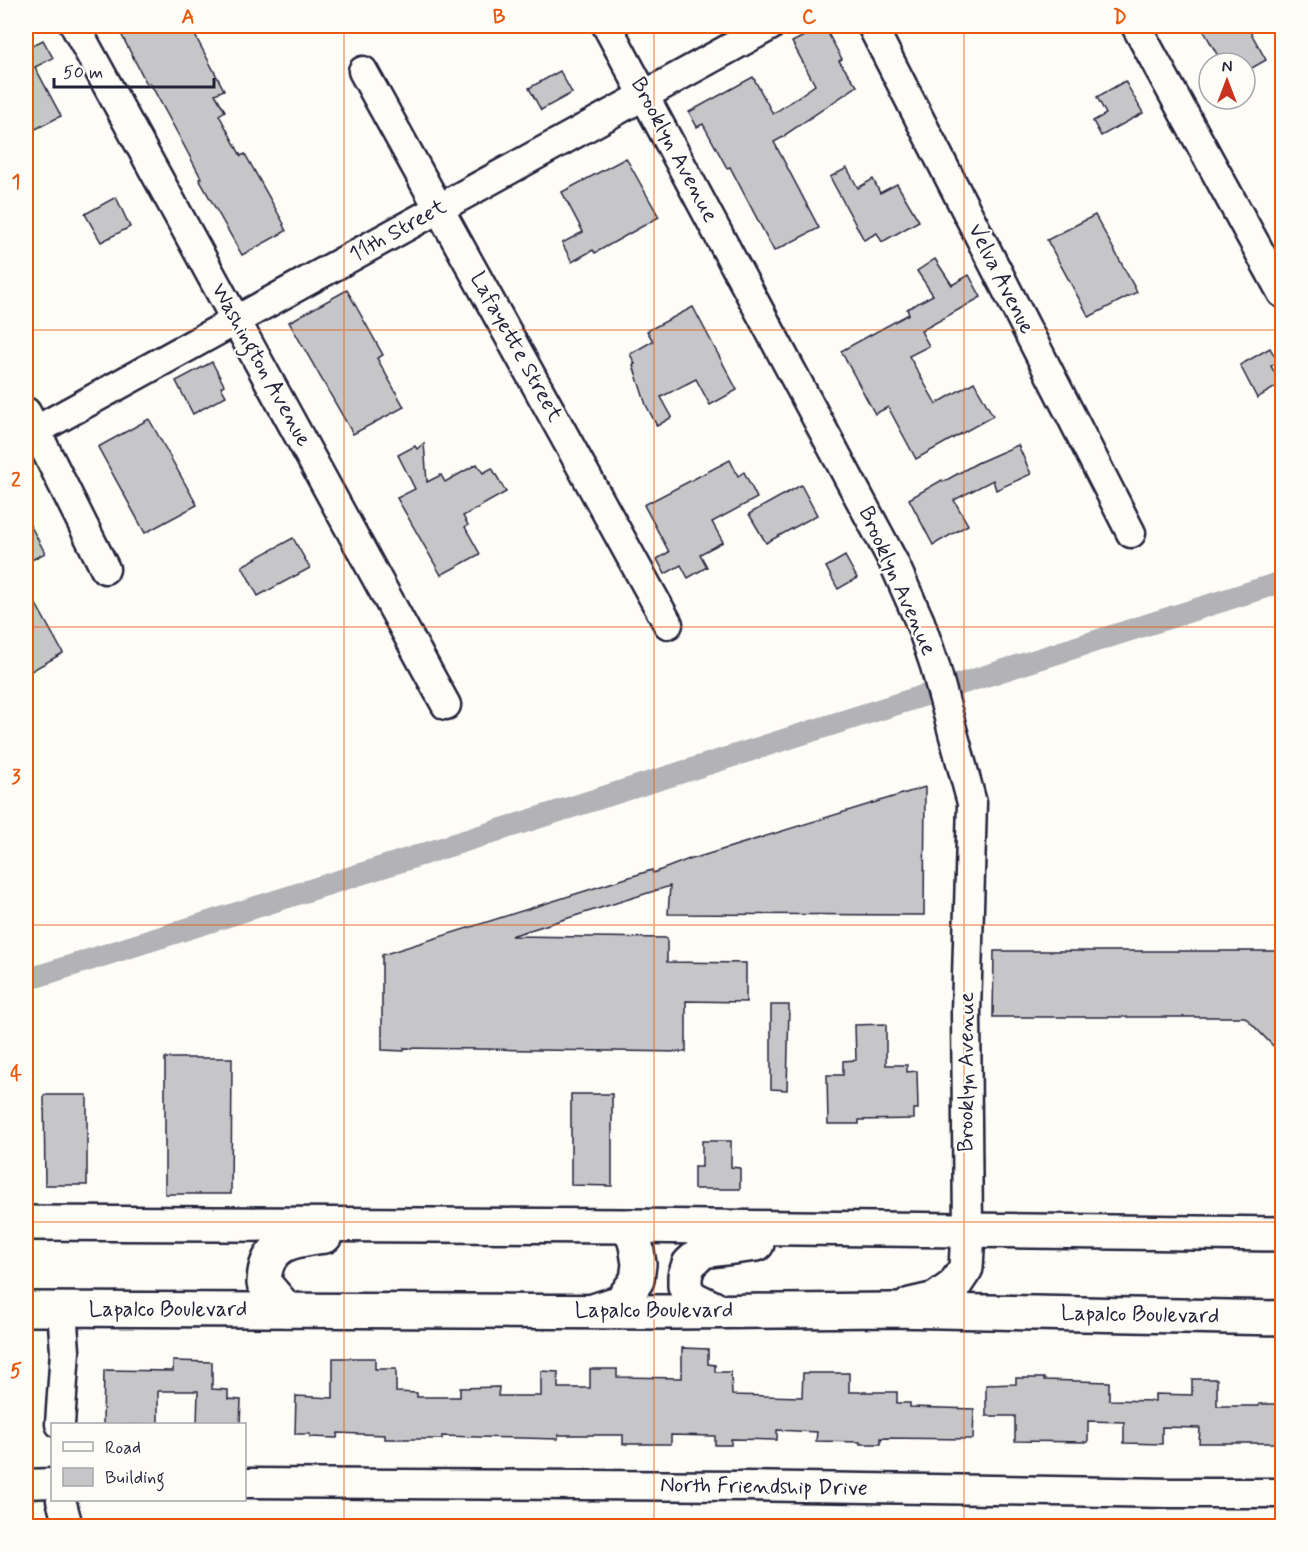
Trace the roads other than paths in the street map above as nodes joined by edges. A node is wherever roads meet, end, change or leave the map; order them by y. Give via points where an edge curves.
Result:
1 (75, 26) edge
2 (607, 26) edge
3 (770, 26) edge
4 (872, 26) edge
5 (1136, 26) edge
6 (363, 71) dead end
7 (644, 94) junction
8 (439, 208) junction
9 (1282, 293) edge
10 (236, 321) junction
11 (29, 426) edge
12 (1131, 533) dead end
13 (105, 569) dead end
14 (668, 624) dead end
15 (446, 705) dead end
16 (26, 1223) edge
17 (398, 1225) junction
18 (630, 1226) junction
19 (878, 1229) junction
20 (968, 1231) junction
21 (1282, 1234) edge
22 (26, 1309) edge
23 (63, 1310) junction
24 (287, 1310) junction
25 (595, 1310) junction
26 (891, 1310) junction
27 (719, 1311) junction
28 (1282, 1318) edge
29 (60, 1423) edge
30 (51, 1483) edge
31 (26, 1484) edge
32 (246, 1484) edge
33 (1282, 1493) edge
34 (61, 1501) edge
35 (68, 1527) edge

1 - 10 street, Washington Avenue
2 - 7 street, Brooklyn Avenue
3 - 7 street, 11th Street
4 - 12 street, Velva Avenue
5 - 9 street
6 - 8 street, Lafayette Street
7 - 8 street, 11th Street
7 - 20 street, Brooklyn Avenue via 893,561 920,622 951,721 972,803 966,1012
8 - 10 street, 11th Street
8 - 14 street, Lafayette Street
10 - 11 street, 11th Street
10 - 15 street, Washington Avenue
11 - 13 street
16 - 17 main road
17 - 18 main road
17 - 24 main road via 292,1240 279,1249 270,1258 264,1283
18 - 19 main road
18 - 25 main road via 639,1264 637,1280 621,1302
19 - 20 main road
19 - 27 main road via 826,1239 703,1251 689,1264 685,1287 696,1300
20 - 21 main road
20 - 26 main road via 966,1268 954,1286 936,1299
22 - 23 main road, Lapalco Boulevard
23 - 24 main road, Lapalco Boulevard
23 - 29 street via 65,1351
24 - 25 main road, Lapalco Boulevard
25 - 27 main road, Lapalco Boulevard
26 - 27 main road, Lapalco Boulevard
26 - 28 main road, Lapalco Boulevard
30 - 31 street
32 - 33 street, North Friendship Drive
34 - 35 street

